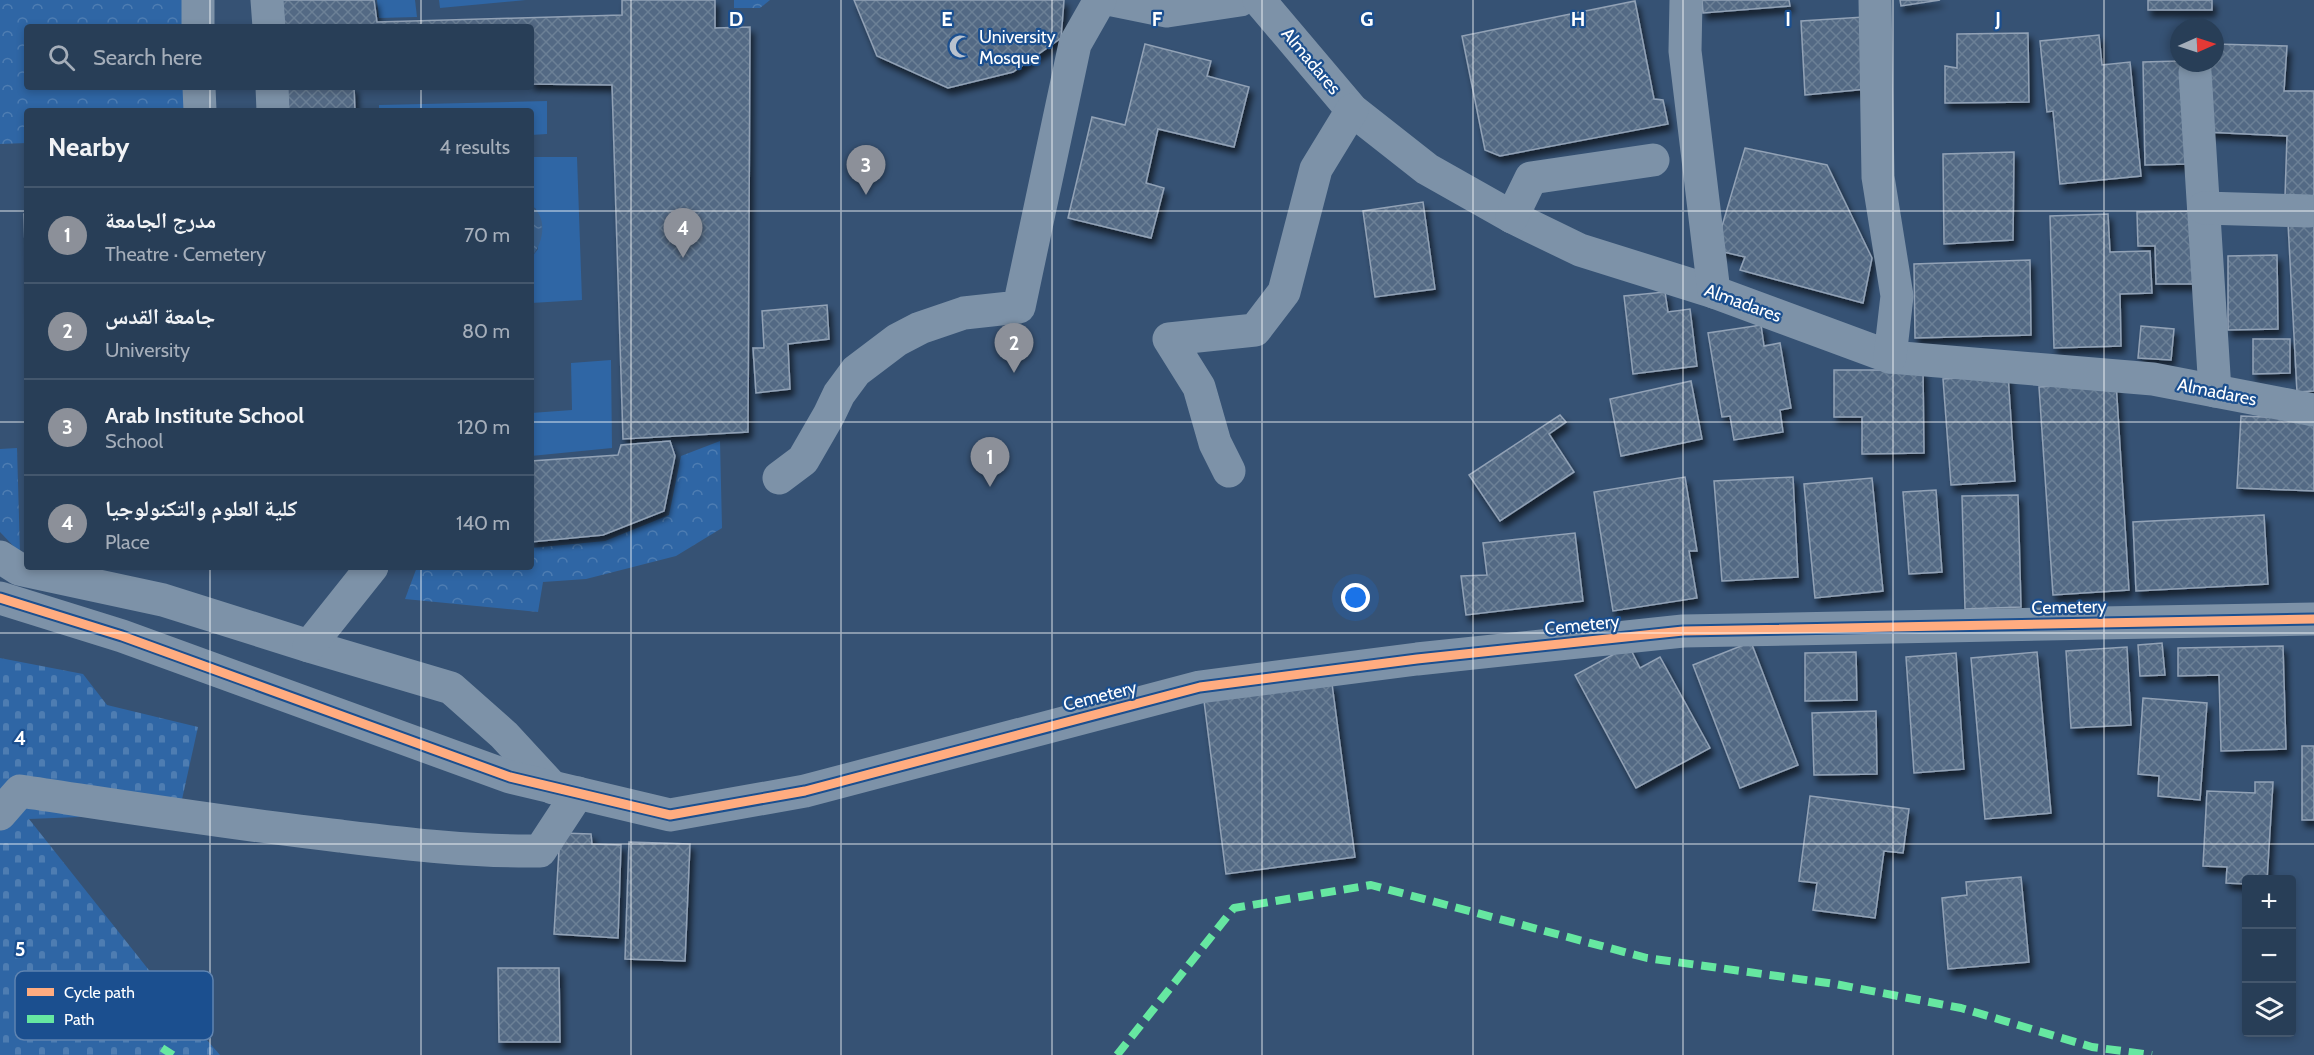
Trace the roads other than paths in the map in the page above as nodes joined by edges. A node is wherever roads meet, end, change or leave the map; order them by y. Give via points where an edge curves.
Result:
1 (198, 0) edge
2 (267, 0) edge
3 (1100, 0) edge
4 (1113, 0) edge
5 (1240, 0) edge
6 (1259, 0) edge
7 (1686, 0) edge
8 (1875, 0) edge
9 (198, 24) edge
10 (269, 24) edge
11 (2195, 72) dead end
12 (200, 90) edge
13 (272, 90) edge
14 (200, 108) edge
15 (273, 108) edge
16 (1352, 110) junction
17 (1653, 160) dead end
18 (2204, 208) junction
19 (2309, 211) dead end
20 (1512, 217) junction
21 (1714, 292) junction
22 (1890, 357) junction
23 (2215, 391) junction
24 (2314, 410) edge
25 (1229, 471) dead end
26 (779, 478) dead end
27 (0, 557) edge
28 (370, 570) edge
29 (0, 598) edge
30 (2314, 619) edge
31 (309, 646) junction
32 (565, 791) junction
33 (0, 814) edge

1 - 9 street
2 - 10 street
3 - 26 street via 1075,44 1019,307 939,320 897,340 856,371 803,460
4 - 5 street via 1167,11
6 - 16 street, Almadares
7 - 21 street via 1685,51
8 - 22 street via 1878,177 1897,296
11 - 18 street
12 - 14 street
13 - 15 street
16 - 20 street, Almadares via 1427,169
16 - 25 street via 1316,169 1284,292 1256,330 1169,339 1199,387 1215,443
17 - 20 street via 1531,178
18 - 19 street
18 - 23 street
20 - 21 street, Almadares via 1580,250
21 - 22 street, Almadares
22 - 23 street, Almadares via 2153,380
23 - 24 street, Almadares
27 - 31 street via 19,569 163,600
28 - 31 street
29 - 32 street, Cemetery via 122,636 510,777
30 - 32 street, Cemetery via 1683,631 1417,658 1200,687 805,791 670,815
31 - 32 street via 451,688
32 - 33 street via 540,851 396,843 20,791

